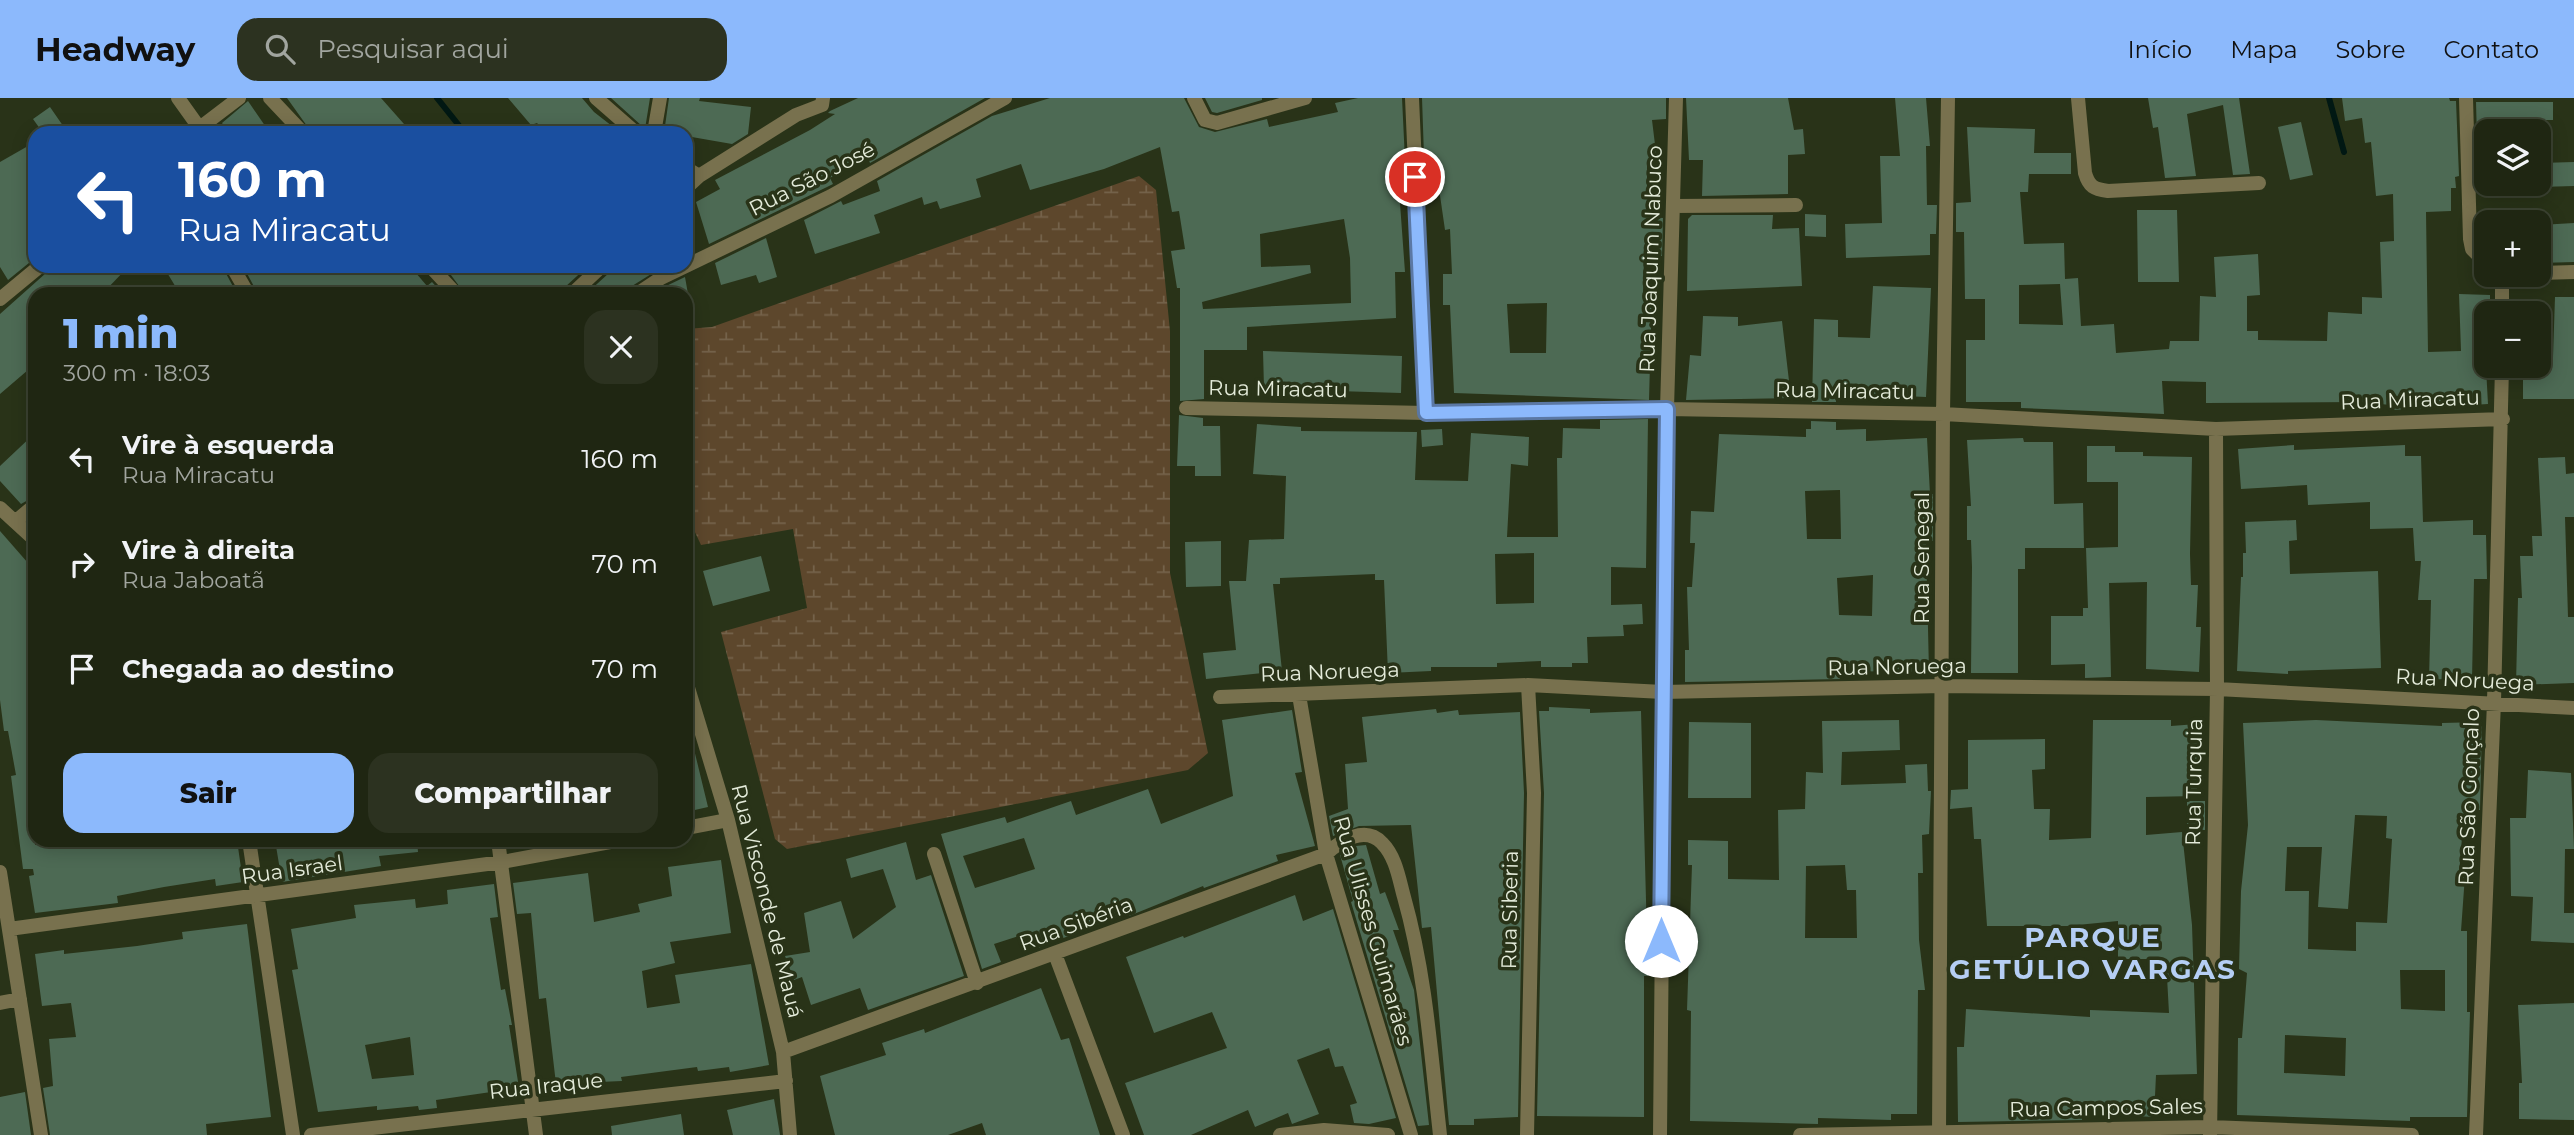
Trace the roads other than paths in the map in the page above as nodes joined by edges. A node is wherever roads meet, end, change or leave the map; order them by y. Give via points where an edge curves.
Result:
1 (178, 98) edge
2 (239, 98) edge
3 (270, 98) edge
4 (596, 98) edge
5 (660, 98) edge
6 (837, 98) edge
7 (1005, 98) edge
8 (1194, 98) edge
9 (1305, 98) edge
10 (1412, 98) edge
11 (1676, 98) edge
12 (2078, 98) edge
13 (2466, 98) edge
14 (822, 102) edge
15 (1948, 103) edge
16 (195, 126) edge
17 (204, 126) edge
18 (296, 126) edge
19 (628, 126) edge
20 (655, 126) edge
21 (693, 172) edge
22 (699, 176) junction
23 (693, 182) edge
24 (2259, 183) dead end
25 (1796, 205) dead end
26 (1674, 206) junction
27 (2474, 251) edge
28 (693, 263) edge
29 (2574, 272) edge
30 (32, 273) edge
31 (436, 273) edge
32 (594, 273) edge
33 (671, 273) edge
34 (2551, 273) edge
35 (450, 287) edge
36 (580, 287) edge
37 (648, 287) edge
38 (0, 299) edge
39 (2502, 378) edge
40 (1186, 408) dead end
41 (1667, 409) junction
42 (1426, 413) junction
43 (1943, 414) junction
44 (2503, 419) junction
45 (2216, 429) junction
46 (0, 509) edge
47 (28, 511) edge
48 (16, 521) junction
49 (28, 533) edge
50 (1528, 685) junction
51 (1943, 686) junction
52 (2217, 689) junction
53 (1663, 692) junction
54 (1298, 695) junction
55 (1220, 697) dead end
56 (2494, 702) junction
57 (693, 704) edge
58 (2574, 708) edge
59 (728, 820) junction
60 (693, 827) edge
61 (250, 847) edge
62 (499, 847) edge
63 (583, 847) edge
64 (934, 854) dead end
65 (1326, 854) junction
66 (502, 862) junction
67 (0, 872) edge
68 (258, 896) junction
69 (9, 929) junction
70 (1055, 954) junction
71 (977, 983) junction
72 (20, 999) junction
73 (0, 1003) edge
74 (783, 1052) junction
75 (786, 1082) junction
76 (532, 1108) junction
77 (2210, 1131) edge
78 (1939, 1134) edge
79 (41, 1135) edge
80 (293, 1135) edge
81 (311, 1135) edge
82 (536, 1135) edge
83 (790, 1135) edge
84 (1124, 1135) edge
85 (1280, 1135) edge
86 (1388, 1135) edge
87 (1411, 1135) edge
88 (1440, 1135) edge
89 (1527, 1135) edge
90 (1660, 1135) edge
91 (1800, 1135) edge
92 (2413, 1135) edge
93 (2476, 1135) edge

1 - 16 street
2 - 17 street
3 - 18 street
4 - 19 street
5 - 20 street
6 - 14 street
7 - 28 street, Rua São José via 831,196
8 - 9 street via 1205,120 1227,121
10 - 42 street
11 - 26 street, Rua Joaquim Nabuco
12 - 24 street via 2085,173 2094,188
13 - 27 street
14 - 22 street
15 - 43 street, Rua Senegal
21 - 22 street
22 - 23 street
25 - 26 street
26 - 41 street, Rua Joaquim Nabuco
29 - 34 street
30 - 38 street
31 - 35 street
32 - 36 street
33 - 37 street, Rua São José
39 - 44 street, Rua São Gonçalo
40 - 42 street, Rua Miracatu
41 - 42 street, Rua Miracatu
41 - 43 street, Rua Miracatu
41 - 53 street, Rua Joaquim Nabuco
43 - 45 street, Rua Miracatu
43 - 51 street, Rua Senegal
44 - 45 street, Rua Miracatu
44 - 56 street, Rua São Gonçalo
45 - 52 street, Rua Turquia
46 - 48 street
47 - 48 street
48 - 49 street
50 - 53 street, Rua Noruega
50 - 54 street, Rua Noruega
50 - 89 street, Rua Siberia via 1534,793
51 - 52 street, Rua Noruega
51 - 53 street, Rua Noruega
51 - 78 street, Rua Senegal
52 - 56 street, Rua Noruega
52 - 77 street, Rua Turquia
53 - 90 street, Rua Joaquim Nabuco
54 - 55 street, Rua Noruega
54 - 65 street, Rua Ulisses Guimarães
56 - 58 street, Rua Noruega
56 - 93 street, Rua São Gonçalo
57 - 59 street, Rua Visconde de Mauá
59 - 60 street
59 - 74 street, Rua Visconde de Mauá
61 - 68 street
62 - 66 street
63 - 66 street, Rua Israel
64 - 71 street
65 - 70 street, Rua Sibéria
65 - 87 street, Rua Ulisses Guimarães
65 - 88 street, Rua Sibéria via 1340,841 1361,836 1381,841 1394,863 1424,986
66 - 68 street, Rua Israel
66 - 76 street
67 - 69 street
68 - 69 street, Rua Israel
68 - 80 street
69 - 72 street
70 - 71 street, Rua Sibéria
70 - 84 street
71 - 74 street, Rua Sibéria
72 - 73 street
72 - 79 street
74 - 75 street, Rua Visconde de Mauá
75 - 76 street, Rua Iraque
75 - 83 street, Rua Visconde de Mauá
76 - 81 street, Rua Iraque
76 - 82 street
77 - 78 street, Rua Campos Sales
77 - 92 street, Rua Campos Sales
78 - 91 street, Rua Campos Sales
85 - 86 street via 1324,1130

